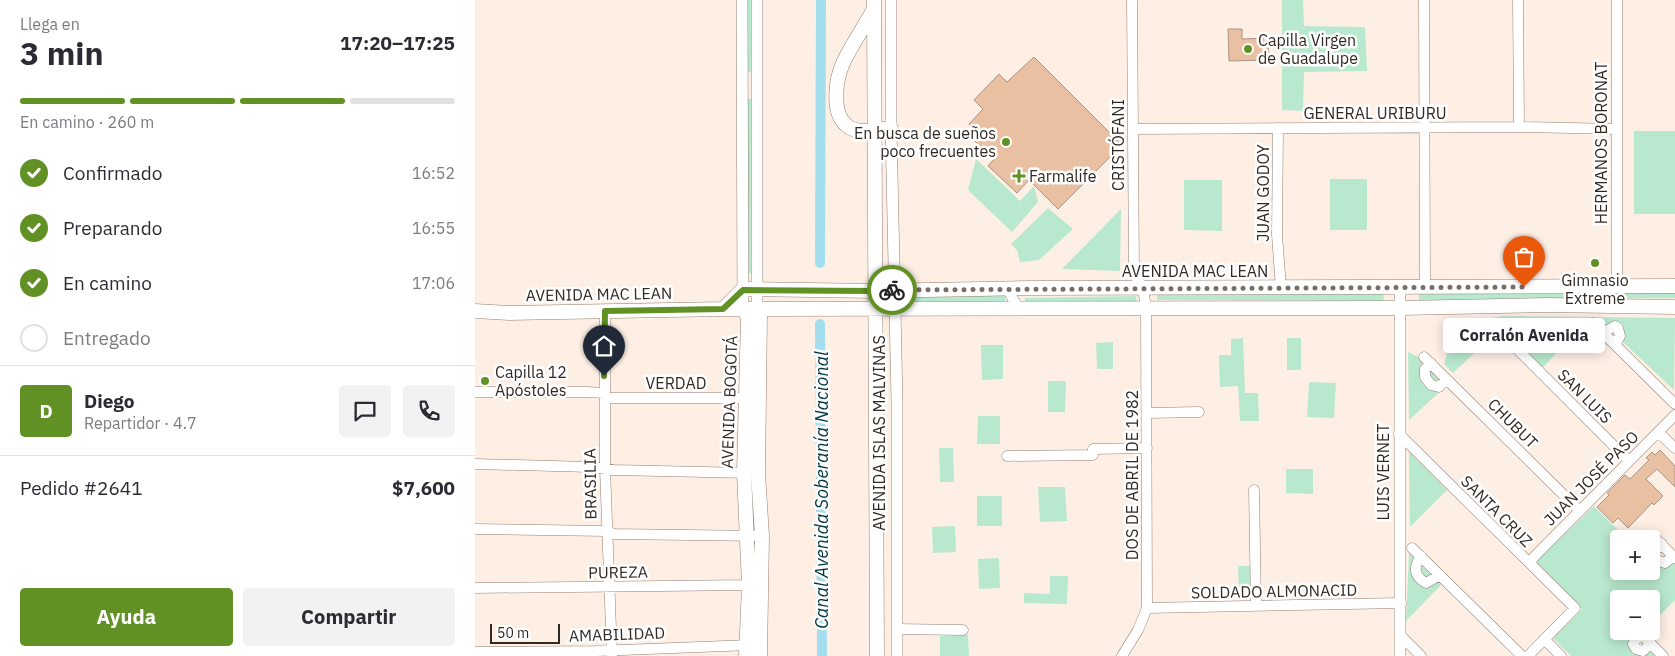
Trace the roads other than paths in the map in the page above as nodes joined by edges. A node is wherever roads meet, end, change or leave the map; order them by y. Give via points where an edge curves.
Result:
1 (743, 0) edge
2 (757, 0) edge
3 (891, 0) edge
4 (1132, 0) edge
5 (1424, 0) edge
6 (1518, 0) edge
7 (1617, 0) edge
8 (874, 4) edge
9 (757, 85) junction
10 (742, 86) junction
11 (1424, 127) junction
12 (1519, 127) junction
13 (891, 128) junction
14 (1278, 128) junction
15 (1134, 129) junction
16 (1616, 129) junction
17 (875, 131) junction
18 (1617, 286) junction
19 (1675, 286) edge
20 (1425, 287) junction
21 (1143, 288) junction
22 (1281, 288) junction
23 (1400, 288) junction
24 (895, 289) junction
25 (1007, 289) junction
26 (750, 290) junction
27 (874, 291) junction
28 (1675, 307) edge
29 (1146, 308) junction
30 (1400, 308) junction
31 (723, 309) junction
32 (750, 309) junction
33 (875, 309) junction
34 (895, 309) junction
35 (1019, 309) junction
36 (605, 311) junction
37 (475, 312) edge
38 (1593, 323) dead end
39 (1499, 331) dead end
40 (1446, 379) junction
41 (475, 392) edge
42 (604, 393) junction
43 (753, 398) junction
44 (1675, 404) edge
45 (1147, 412) junction
46 (1199, 412) dead end
47 (1675, 415) edge
48 (1658, 432) junction
49 (1399, 434) junction
50 (1147, 448) junction
51 (1675, 448) edge
52 (1007, 456) dead end
53 (1629, 461) junction
54 (475, 464) edge
55 (605, 468) junction
56 (744, 473) junction
57 (758, 473) junction
58 (1254, 490) dead end
59 (1579, 511) junction
60 (475, 530) edge
61 (606, 531) junction
62 (747, 536) junction
63 (762, 536) junction
64 (1660, 543) edge
65 (1412, 548) dead end
66 (1421, 556) junction
67 (1674, 557) edge
68 (1529, 562) junction
69 (1441, 576) junction
70 (755, 584) junction
71 (475, 588) edge
72 (609, 588) junction
73 (1401, 603) junction
74 (1256, 606) junction
75 (1147, 608) junction
76 (897, 629) junction
77 (963, 630) dead end
78 (1400, 635) junction
79 (1544, 639) junction
80 (1651, 644) dead end
81 (753, 650) edge
82 (475, 652) edge
83 (612, 653) edge
84 (877, 656) edge
85 (897, 656) edge
86 (1122, 656) edge
87 (1401, 656) edge
88 (1421, 656) edge
89 (1522, 656) edge
90 (1528, 656) edge
91 (1561, 656) edge
92 (1663, 656) edge

1 - 10 street, AVENIDA BOGOTÁ
2 - 9 street, AVENIDA BOGOTÁ
3 - 13 street, AVENIDA ISLAS MALVINAS
4 - 15 street, CRISTÓFANI
5 - 11 street
6 - 12 street
7 - 16 street, HERMANOS BORONAT
8 - 17 main road, AVENIDA ISLAS MALVINAS
8 - 17 main road via 843,63 836,102 846,125
9 - 10 street
9 - 26 street, AVENIDA BOGOTÁ
10 - 26 street, AVENIDA BOGOTÁ
11 - 12 street, GENERAL URIBURU
11 - 14 street, GENERAL URIBURU
11 - 20 street
12 - 16 street, GENERAL URIBURU
13 - 17 main road
13 - 24 street, AVENIDA ISLAS MALVINAS
14 - 15 street, GENERAL URIBURU
14 - 22 street, JUAN GODOY via 1277,235
15 - 21 street, CRISTÓFANI via 1134,274
16 - 18 street, HERMANOS BORONAT
17 - 27 main road, AVENIDA ISLAS MALVINAS
18 - 19 main road, AVENIDA MAC LEAN
18 - 20 main road, AVENIDA MAC LEAN
20 - 23 main road, AVENIDA MAC LEAN
21 - 22 main road, AVENIDA MAC LEAN
21 - 25 main road, AVENIDA MAC LEAN
21 - 29 street, DOS DE ABRIL DE 1982
22 - 23 main road, AVENIDA MAC LEAN
23 - 30 street, LUIS VERNET
24 - 25 main road, AVENIDA MAC LEAN
24 - 27 main road, AVENIDA MAC LEAN
24 - 34 street, AVENIDA ISLAS MALVINAS
25 - 35 street
26 - 27 main road, AVENIDA MAC LEAN
26 - 31 main road
26 - 32 street, AVENIDA BOGOTÁ
27 - 33 main road, AVENIDA ISLAS MALVINAS
28 - 30 main road, AVENIDA MAC LEAN
29 - 30 main road, AVENIDA MAC LEAN
29 - 35 main road, AVENIDA MAC LEAN
29 - 45 street, DOS DE ABRIL DE 1982
30 - 49 street, LUIS VERNET
31 - 32 main road, AVENIDA MAC LEAN
31 - 36 main road, AVENIDA MAC LEAN
32 - 33 main road, AVENIDA MAC LEAN
32 - 43 main road, AVENIDA BOGOTÁ via 760,314
33 - 34 main road, AVENIDA MAC LEAN
33 - 84 main road, AVENIDA ISLAS MALVINAS
34 - 35 main road, AVENIDA MAC LEAN
34 - 76 street, AVENIDA ISLAS MALVINAS
36 - 37 main road, AVENIDA MAC LEAN
36 - 42 street, BRASILIA
38 - 44 street
39 - 53 street, SAN LUIS
40 - 40 street, CHUBUT via 1427,360 1425,377 1431,385 1439,387
40 - 59 street, CHUBUT
41 - 42 street, VERDAD
42 - 43 street, VERDAD via 608,398
42 - 55 street, BRASILIA
43 - 56 main road, AVENIDA BOGOTÁ
43 - 57 main road, AVENIDA BOGOTÁ
45 - 46 street
45 - 50 street, DOS DE ABRIL DE 1982
47 - 48 street, JUAN JOSÉ PASO
48 - 51 street
48 - 53 street, JUAN JOSÉ PASO
49 - 68 street, SANTA CRUZ
49 - 73 street, LUIS VERNET
50 - 52 street via 1093,449 1093,454
50 - 75 street, DOS DE ABRIL DE 1982
53 - 59 street, JUAN JOSÉ PASO
54 - 55 street
55 - 56 street
55 - 61 street, BRASILIA
56 - 57 street
56 - 62 main road, AVENIDA BOGOTÁ
57 - 63 main road, AVENIDA BOGOTÁ
58 - 74 street
59 - 68 street, JUAN JOSÉ PASO
60 - 61 street
61 - 62 street via 614,534
61 - 72 street, BRASILIA
62 - 63 street
62 - 70 main road, AVENIDA BOGOTÁ
63 - 70 main road, AVENIDA BOGOTÁ
64 - 67 street
65 - 66 street
66 - 69 street
66 - 69 street via 1416,564 1419,579 1426,583
68 - 79 street, SANTA CRUZ via 1575,608
69 - 89 street
70 - 72 street, PUREZA
70 - 81 main road, AVENIDA BOGOTÁ
71 - 72 street, PUREZA
72 - 83 street, BRASILIA
73 - 74 street, SOLDADO ALMONACID
73 - 78 street, LUIS VERNET
74 - 75 street, SOLDADO ALMONACID
75 - 86 street, DOS DE ABRIL DE 1982
76 - 77 street
76 - 85 street, AVENIDA ISLAS MALVINAS
78 - 87 street, LUIS VERNET
78 - 88 street
79 - 90 street
79 - 91 street
80 - 92 street
81 - 83 street, AMABILIDAD
82 - 83 street, AMABILIDAD

